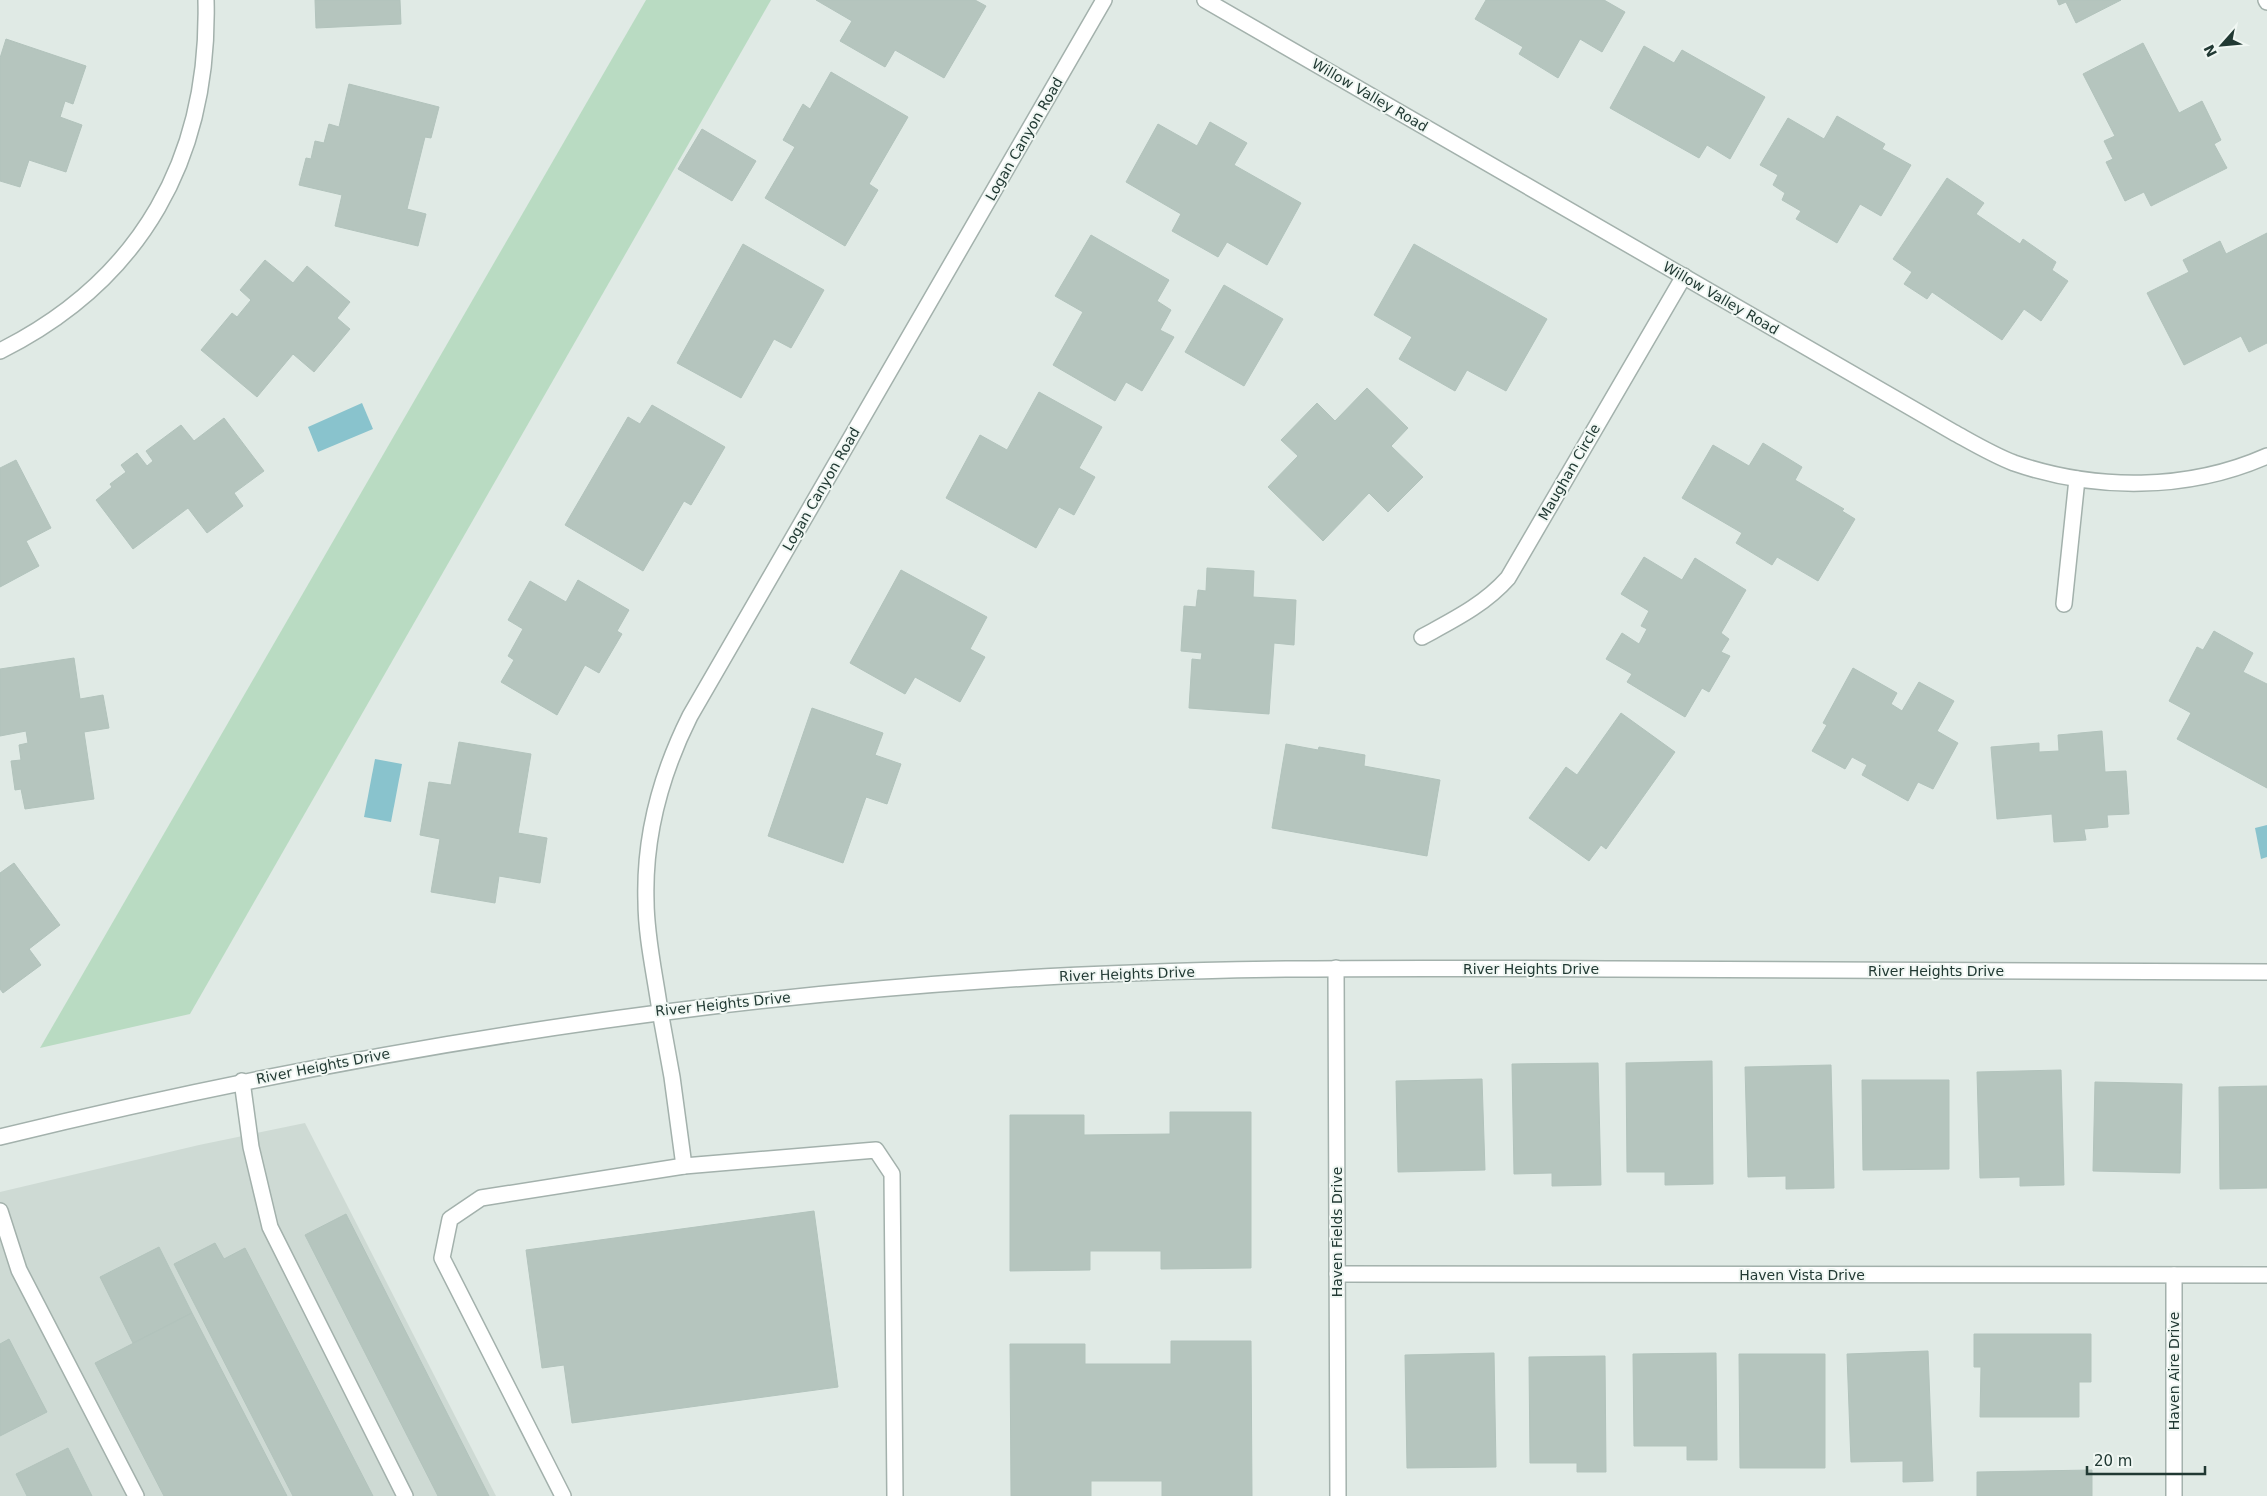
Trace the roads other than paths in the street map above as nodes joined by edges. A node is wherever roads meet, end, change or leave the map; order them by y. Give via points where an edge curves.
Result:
1 (206, 0) edge
2 (1104, 0) edge
3 (1205, 0) edge
4 (1684, 276) junction
5 (0, 351) edge
6 (2267, 456) edge
7 (2077, 479) junction
8 (2064, 604) dead end
9 (1422, 638) dead end
10 (1336, 968) junction
11 (2267, 972) edge
12 (660, 1011) junction
13 (242, 1081) junction
14 (0, 1137) edge
15 (684, 1166) junction
16 (0, 1212) edge
17 (1337, 1274) junction
18 (2174, 1275) junction
19 (2267, 1276) edge
20 (136, 1496) edge
21 (405, 1496) edge
22 (563, 1496) edge
23 (895, 1496) edge
24 (1338, 1496) edge
25 (2174, 1496) edge

1 - 5 street via 205,57 196,113 160,205 119,264 94,289 37,332
2 - 12 street, Logan Canyon Road via 676,745 656,806 646,870 646,902
3 - 4 street, Willow Valley Road
4 - 7 street, Willow Valley Road via 1982,448 2013,462
4 - 9 street, Maughan Circle via 1508,578 1474,608
6 - 7 street, Willow Valley Road via 2225,470 2151,483
7 - 8 street
10 - 11 street, River Heights Drive
10 - 12 street, River Heights Drive via 1164,971 997,980 830,992
10 - 17 street, Haven Fields Drive
12 - 13 street, River Heights Drive via 452,1042
12 - 15 street, Logan Canyon Road
13 - 14 street, River Heights Drive
13 - 21 street via 251,1147 270,1227
15 - 22 street via 481,1198 450,1219 442,1258
15 - 23 street via 876,1150 892,1174
16 - 20 street via 19,1270
17 - 18 street, Haven Vista Drive
17 - 24 street, Haven Fields Drive
18 - 19 street, Haven Vista Drive
18 - 25 street, Haven Aire Drive

